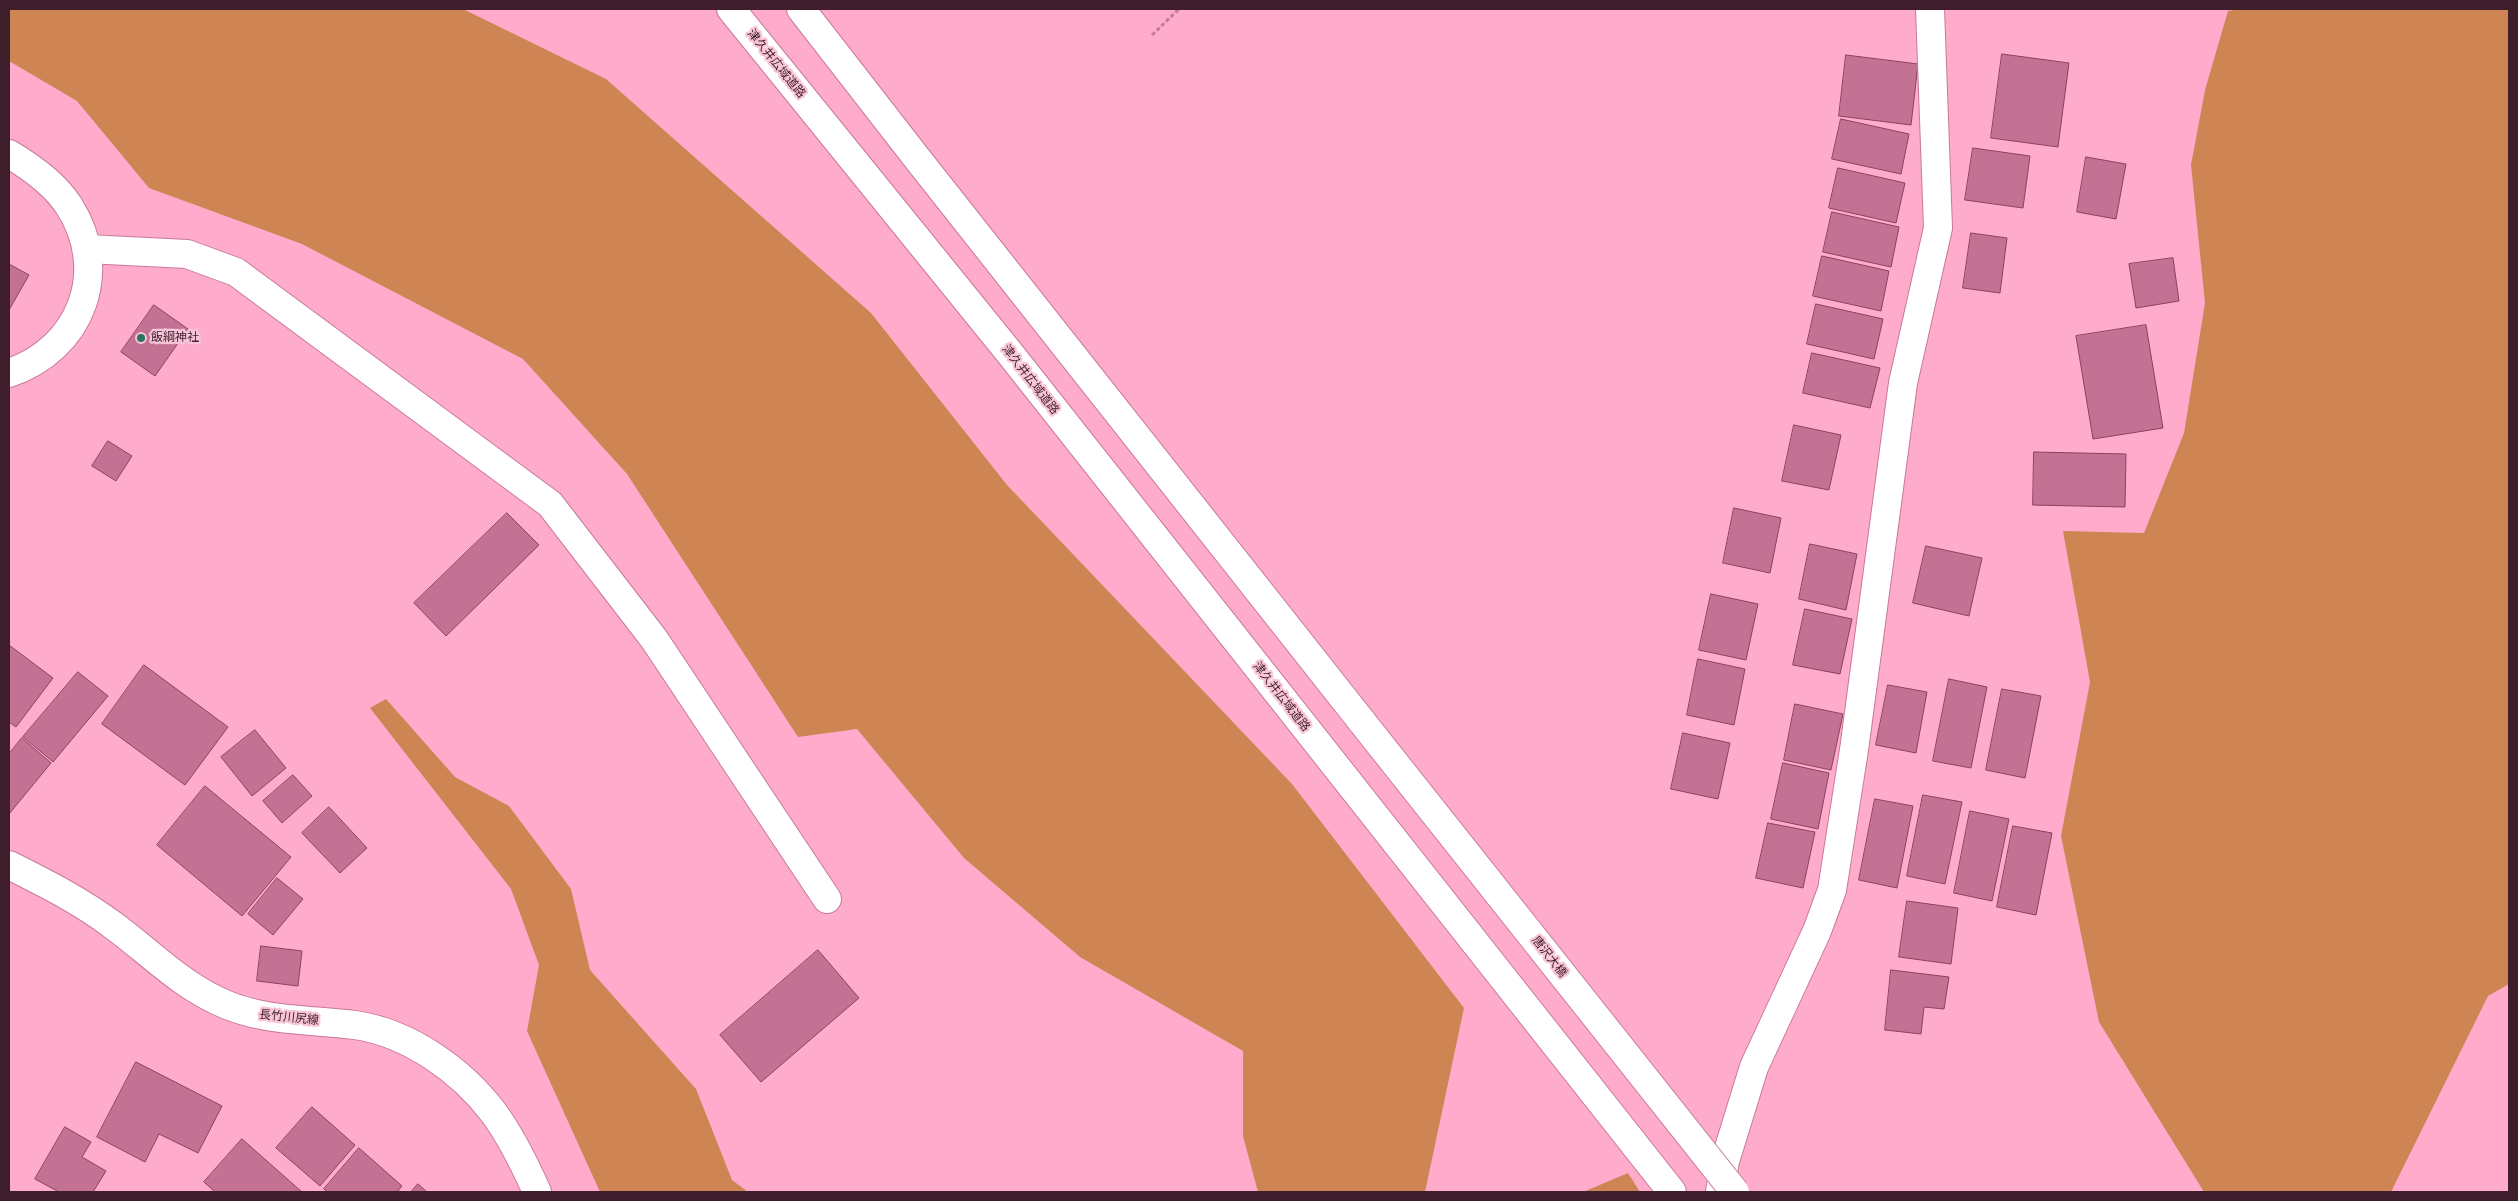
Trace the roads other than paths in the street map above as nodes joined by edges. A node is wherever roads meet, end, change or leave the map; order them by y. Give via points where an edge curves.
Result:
1 (731, 9) edge
2 (801, 9) edge
3 (1930, 9) edge
4 (9, 154) edge
5 (87, 249) junction
6 (9, 373) edge
7 (9, 865) edge
8 (826, 899) dead end
9 (536, 1192) edge
10 (1672, 1192) edge
11 (1720, 1192) edge
12 (1735, 1192) edge

1 - 10 main road, 津久井広域道路 via 1006,349
2 - 12 main road, 唐沢大橋, bridge
3 - 11 main road via 1938,228 1903,383 1832,890 1817,931 1754,1067 1725,1161
4 - 5 main road via 58,191 77,220
5 - 6 main road via 86,289 76,319 49,352
5 - 8 main road via 187,254 236,272 550,504 654,638
7 - 9 main road, 長竹川尻線 via 81,903 185,981 216,1000 251,1014 357,1026 394,1036 425,1052 459,1077 493,1111

